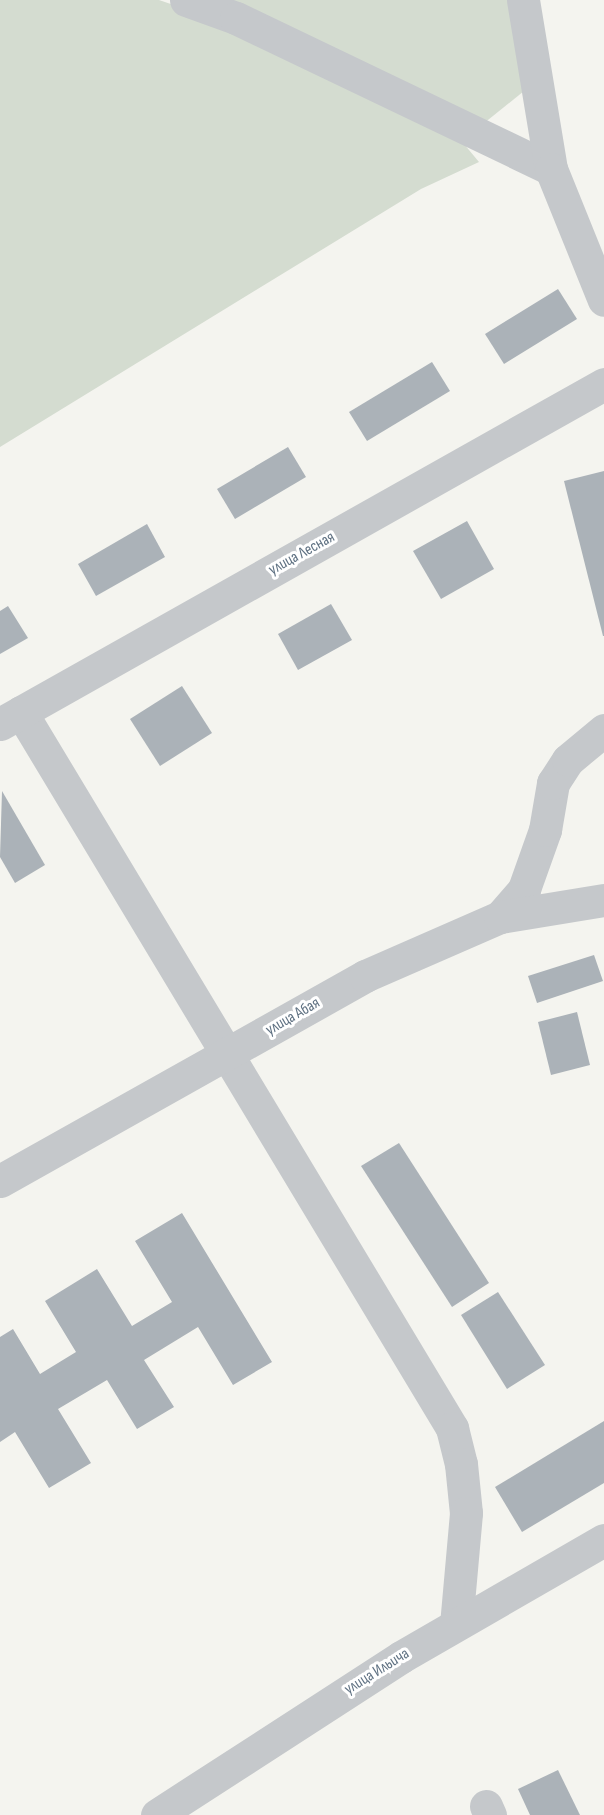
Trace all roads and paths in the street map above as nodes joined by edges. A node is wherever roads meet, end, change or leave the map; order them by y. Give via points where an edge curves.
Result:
1 (186, 0) edge
2 (523, 0) edge
3 (550, 169) junction
4 (604, 300) edge
5 (604, 384) edge
6 (10, 718) edge
7 (604, 730) edge
8 (604, 900) edge
9 (500, 917) junction
10 (228, 1054) junction
11 (0, 1181) edge
12 (604, 1540) edge
13 (456, 1625) junction
14 (157, 1815) edge

1 - 3 street via 236,18
2 - 3 street
3 - 4 street
5 - 6 street, улица Лесная
6 - 10 street
7 - 9 street via 568,759 553,783 545,830 524,889
8 - 9 street, улица Абая
9 - 10 street, улица Абая via 365,976
10 - 11 street, улица Абая
10 - 13 street via 452,1428 461,1464 466,1513
12 - 13 street, улица Ильича
13 - 14 street, улица Ильича

